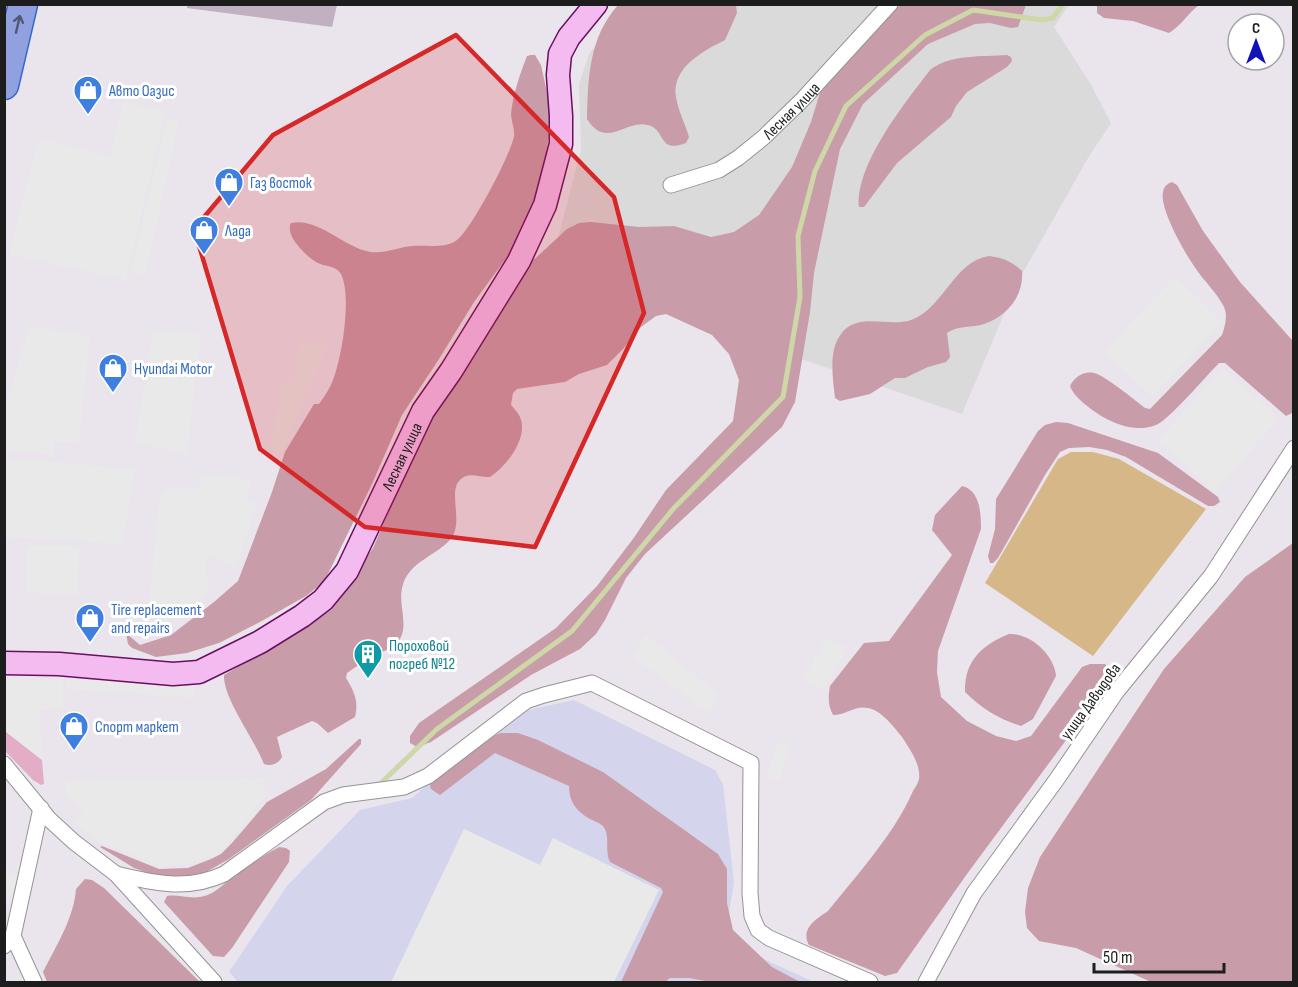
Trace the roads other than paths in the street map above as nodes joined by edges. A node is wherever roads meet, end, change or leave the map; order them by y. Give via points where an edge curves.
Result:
1 (23, 4) edge
2 (596, 4) edge
3 (890, 4) edge
4 (4, 85) edge
5 (671, 185) dead end
6 (1293, 447) edge
7 (4, 663) edge
8 (4, 764) edge
9 (41, 808) junction
10 (116, 874) junction
11 (9, 941) edge
12 (34, 982) edge
13 (214, 982) edge
14 (870, 982) edge
15 (926, 982) edge

4 -> 1 highway
2 - 7 main road, Лесная улица via 560,54 561,144 545,205 519,261 423,411 347,572 323,600 260,642 199,672 173,674
3 - 5 street, Лесная улица via 764,137 719,170
6 - 15 street, улица Давыдова via 1211,576 1117,691 974,893
8 - 9 street
9 - 10 street via 74,842
9 - 11 street
10 - 13 street
10 - 14 street via 158,884 212,880 324,802 343,795 404,787 428,776 526,702 592,683 751,763 750,893 758,930
11 - 12 street

